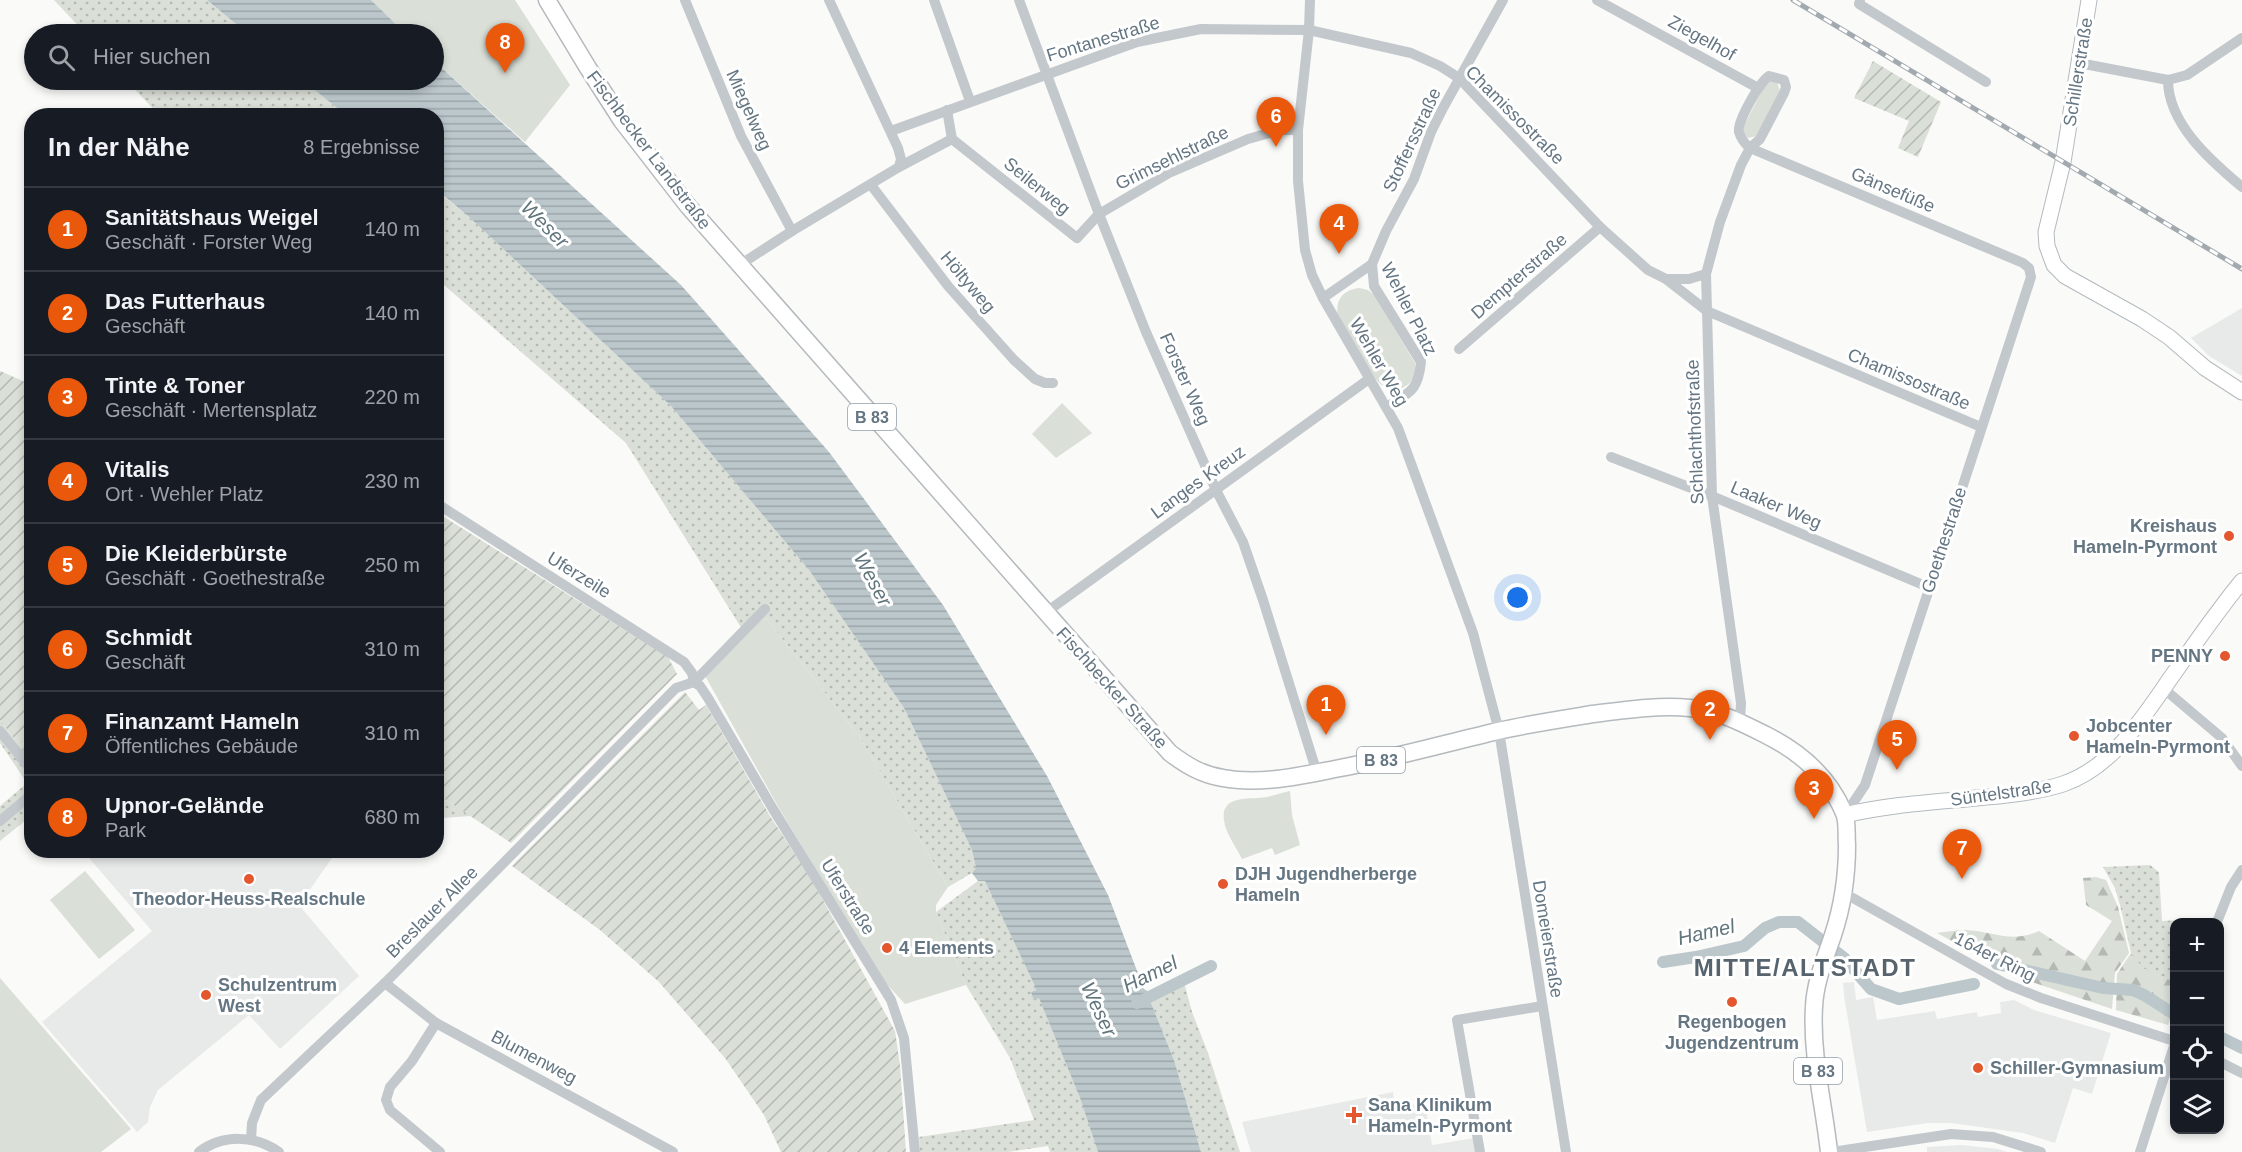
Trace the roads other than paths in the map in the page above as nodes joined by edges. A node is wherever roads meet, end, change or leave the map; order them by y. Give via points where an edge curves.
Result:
1 (547, 0) edge
2 (685, 0) edge
3 (829, 0) edge
4 (934, 0) edge
5 (1019, 0) edge
6 (1310, 0) edge
7 (1503, 0) edge
8 (1597, 0) edge
9 (2089, 0) edge
10 (1859, 2) edge
11 (1309, 30) junction
12 (2242, 38) edge
13 (2079, 63) junction
14 (1046, 74) junction
15 (1459, 78) junction
16 (2168, 80) junction
17 (1986, 82) dead end
18 (1758, 88) junction
19 (970, 101) junction
20 (947, 110) junction
21 (1298, 130) junction
22 (891, 131) junction
23 (952, 139) junction
24 (1750, 148) junction
25 (899, 167) junction
26 (871, 185) junction
27 (2242, 187) edge
28 (1098, 214) junction
29 (1600, 227) junction
30 (792, 231) junction
31 (2023, 263) joint
32 (1372, 264) junction
33 (738, 266) junction
34 (1706, 274) junction
35 (1666, 279) junction
36 (1323, 298) junction
37 (1707, 311) junction
38 (1459, 349) dead end
39 (1369, 379) junction
40 (1053, 383) dead end
41 (2242, 392) edge
42 (1388, 407) junction
43 (1981, 428) junction
44 (1611, 458) dead end
45 (1216, 490) junction
46 (1712, 496) junction
47 (444, 508) edge
48 (2242, 581) edge
49 (1928, 587) junction
50 (765, 609) dead end
51 (1045, 613) junction
52 (694, 682) junction
53 (2163, 688) junction
54 (1740, 721) junction
55 (0, 731) edge
56 (1499, 731) junction
57 (24, 754) edge
58 (20, 757) junction
59 (24, 762) edge
60 (2242, 766) edge
61 (1317, 772) junction
62 (24, 801) edge
63 (1845, 814) junction
64 (0, 821) edge
65 (2242, 870) edge
66 (1845, 893) junction
67 (2219, 918) edge
68 (385, 983) junction
69 (1542, 1006) junction
70 (436, 1023) junction
71 (2170, 1039) edge
72 (2170, 1061) edge
73 (2224, 1064) edge
74 (2242, 1073) edge
75 (251, 1140) junction
76 (199, 1152) edge
77 (279, 1152) edge
78 (440, 1152) edge
79 (674, 1152) edge
80 (915, 1152) edge
81 (1480, 1152) edge
82 (1566, 1152) edge
83 (1831, 1152) edge
84 (2041, 1152) edge
85 (2140, 1152) edge

1 - 33 main road, Fischbecker Landstraße / B 83 via 622,121
2 - 30 street, Miegelweg via 741,136
3 - 22 street
4 - 19 street
5 - 14 street, Forster Weg
6 - 11 street, Wehler Weg
7 - 15 street, Stoffersstraße
8 - 18 street, Ziegelhof
9 - 13 main road, Schillerstraße
10 - 17 street
11 - 14 street, Fontanestraße via 1201,29 1137,42
11 - 15 street, Chamissostraße via 1412,53
11 - 21 street, Wehler Weg
12 - 16 street via 2187,75
13 - 16 street
13 - 41 main road, Schillerstraße via 2046,232 2054,265 2073,281 2169,337 2205,368
14 - 19 street, Fontanestraße
14 - 28 street, Forster Weg
15 - 29 street, Chamissostraße
15 - 32 street, Stoffersstraße
16 - 27 street via 2168,95 2184,126 2213,163
18 - 24 street via 1739,127
18 - 24 street via 1769,76 1784,80 1786,87 1760,139
19 - 20 street, Fontanestraße
20 - 22 street, Fontanestraße
20 - 23 street
21 - 28 street, Grimsehlstraße via 1280,130 1248,139 1169,173
21 - 36 street, Wehler Weg via 1305,250
22 - 25 street via 901,159
23 - 25 street
23 - 28 street, Seilerweg via 1077,238
24 - 31 street, Gänsefüße
24 - 34 street, Schlachthofstraße via 1720,222
25 - 26 street
26 - 30 street
26 - 40 street, Höltyweg via 948,286 1014,360 1035,379
28 - 45 street, Forster Weg
29 - 35 street, Chamissostraße via 1648,270
29 - 38 street, Dempterstraße
30 - 33 street
31 - 43 street, Goethestraße via 2031,277
32 - 36 street, Wehler Platz
32 - 42 street, Wehler Platz via 1374,286 1420,362 1413,390
33 - 51 main road, Fischbecker Straße / B 83
34 - 35 street
34 - 37 street, Schlachthofstraße
35 - 37 street, Chamissostraße
36 - 39 street, Wehler Weg
37 - 43 street, Chamissostraße
37 - 46 street, Schlachthofstraße
39 - 42 street, Wehler Weg
39 - 45 street, Langes Kreuz
42 - 56 street, Wehler Weg via 1470,623
43 - 49 street, Goethestraße
44 - 46 street, Laaker Weg
45 - 51 street, Langes Kreuz
45 - 61 street, Forster Weg via 1242,542 1263,600
46 - 49 street, Laaker Weg
46 - 54 street, Schlachthofstraße via 1741,703
47 - 52 street, Uferzeile via 684,662 693,673
48 - 53 main road, Süntelstraße
49 - 63 street, Goethestraße via 1865,785
50 - 52 street, Breslauer Allee
51 - 61 main road, Fischbecker Straße / B 83 via 1170,753 1196,770 1242,780
52 - 68 street, Breslauer Allee via 676,688
52 - 80 street, Uferstraße via 708,698 891,1000 904,1038
53 - 60 street via 2222,738
53 - 63 main road, Süntelstraße via 2132,733 2109,756 2064,784
54 - 56 main road, Fischbecker Straße / B 83 via 1692,708 1671,707 1631,709
54 - 63 main road, B 83 via 1807,760
55 - 58 street
56 - 61 main road, Fischbecker Straße / B 83
56 - 69 street, Domeierstraße
57 - 58 street
58 - 59 street
62 - 64 street
63 - 66 main road, B 83
65 - 67 street
66 - 71 street, 164er Ring via 2006,984
66 - 83 main road, B 83 via 1815,989 1814,1033
68 - 70 street, Blumenweg
68 - 75 street, Breslauer Allee via 261,1100 252,1123
69 - 81 street via 1457,1020
69 - 82 street, Domeierstraße
70 - 78 street via 390,1087 386,1100 390,1110
70 - 79 street, Blumenweg
72 - 85 street
73 - 74 street
75 - 76 street via 228,1139
75 - 77 street via 268,1144
83 - 84 street via 1951,1134 1993,1137

